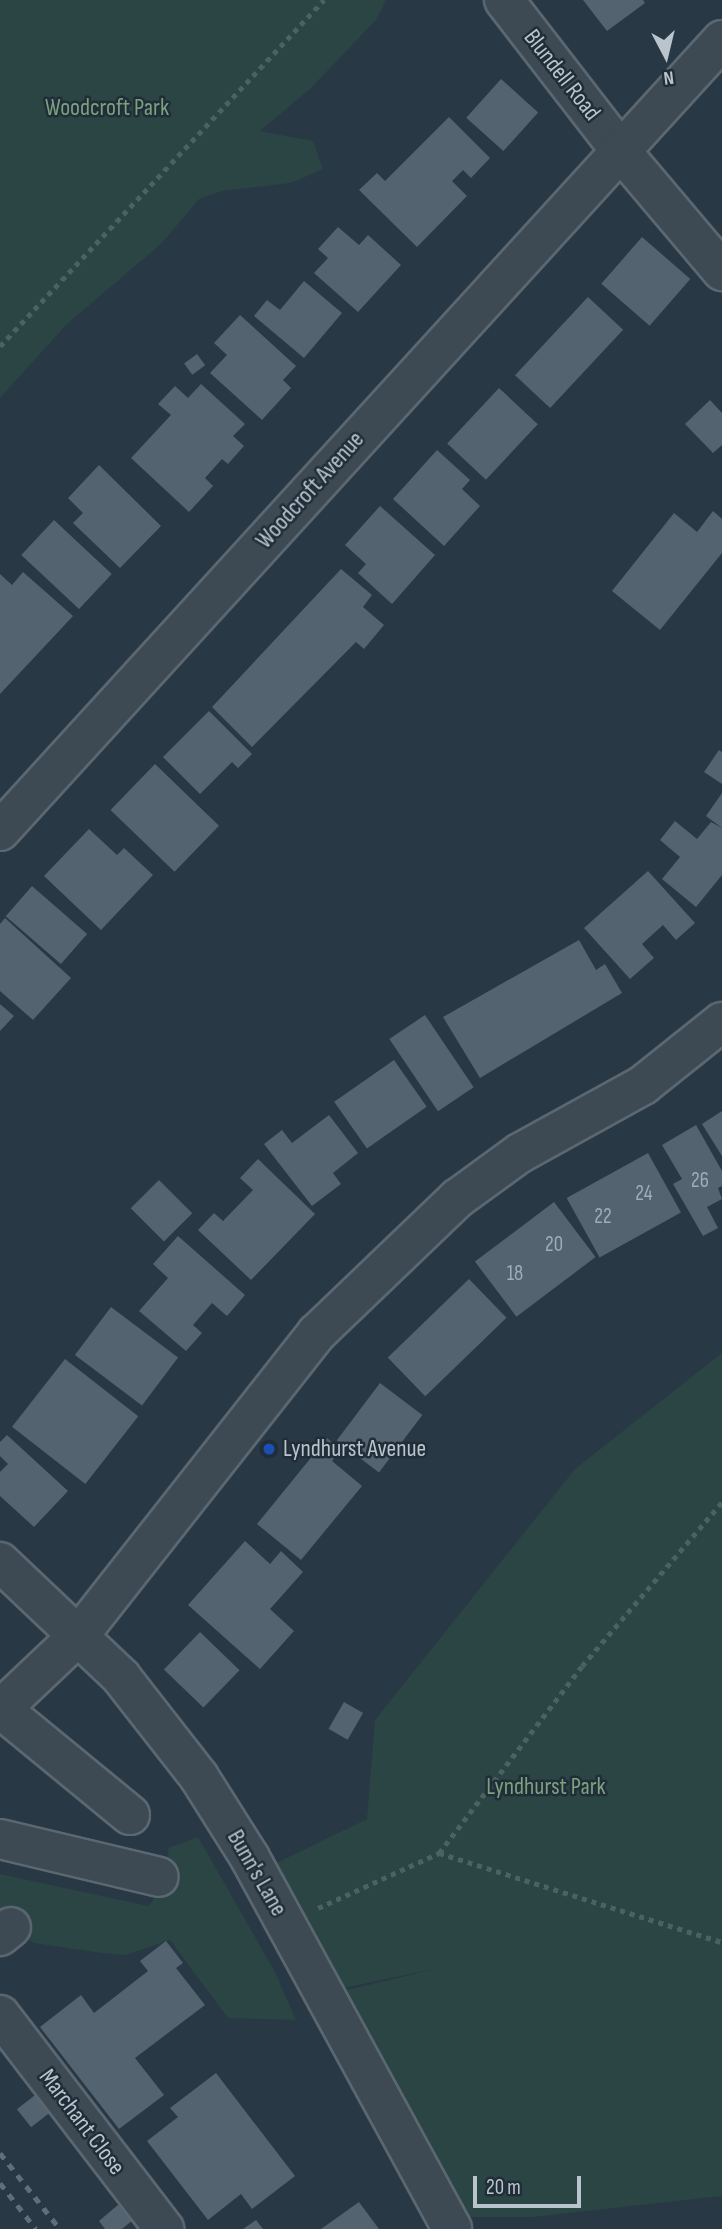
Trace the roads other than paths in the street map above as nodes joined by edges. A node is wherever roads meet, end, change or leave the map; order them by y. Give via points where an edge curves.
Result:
1 (504, 0) edge
2 (722, 40) edge
3 (619, 149) junction
4 (722, 271) edge
5 (0, 831) edge
6 (722, 1022) edge
7 (0, 1562) edge
8 (80, 1634) junction
9 (130, 1815) dead end
10 (0, 1839) edge
11 (159, 1877) dead end
12 (0, 2015) edge
13 (164, 2229) edge
14 (452, 2229) edge

1 - 3 street, Blundell Road
2 - 3 street, Woodcroft Avenue
3 - 4 street, Blundell Road
3 - 5 street, Woodcroft Avenue
6 - 8 street via 643,1085 520,1153 458,1198 317,1333
7 - 8 street, Bunn's Lane
8 - 9 street via 1,1709
8 - 14 street, Bunn's Lane via 121,1677 199,1777 286,1922
10 - 11 street
12 - 13 street, Marchant Close

